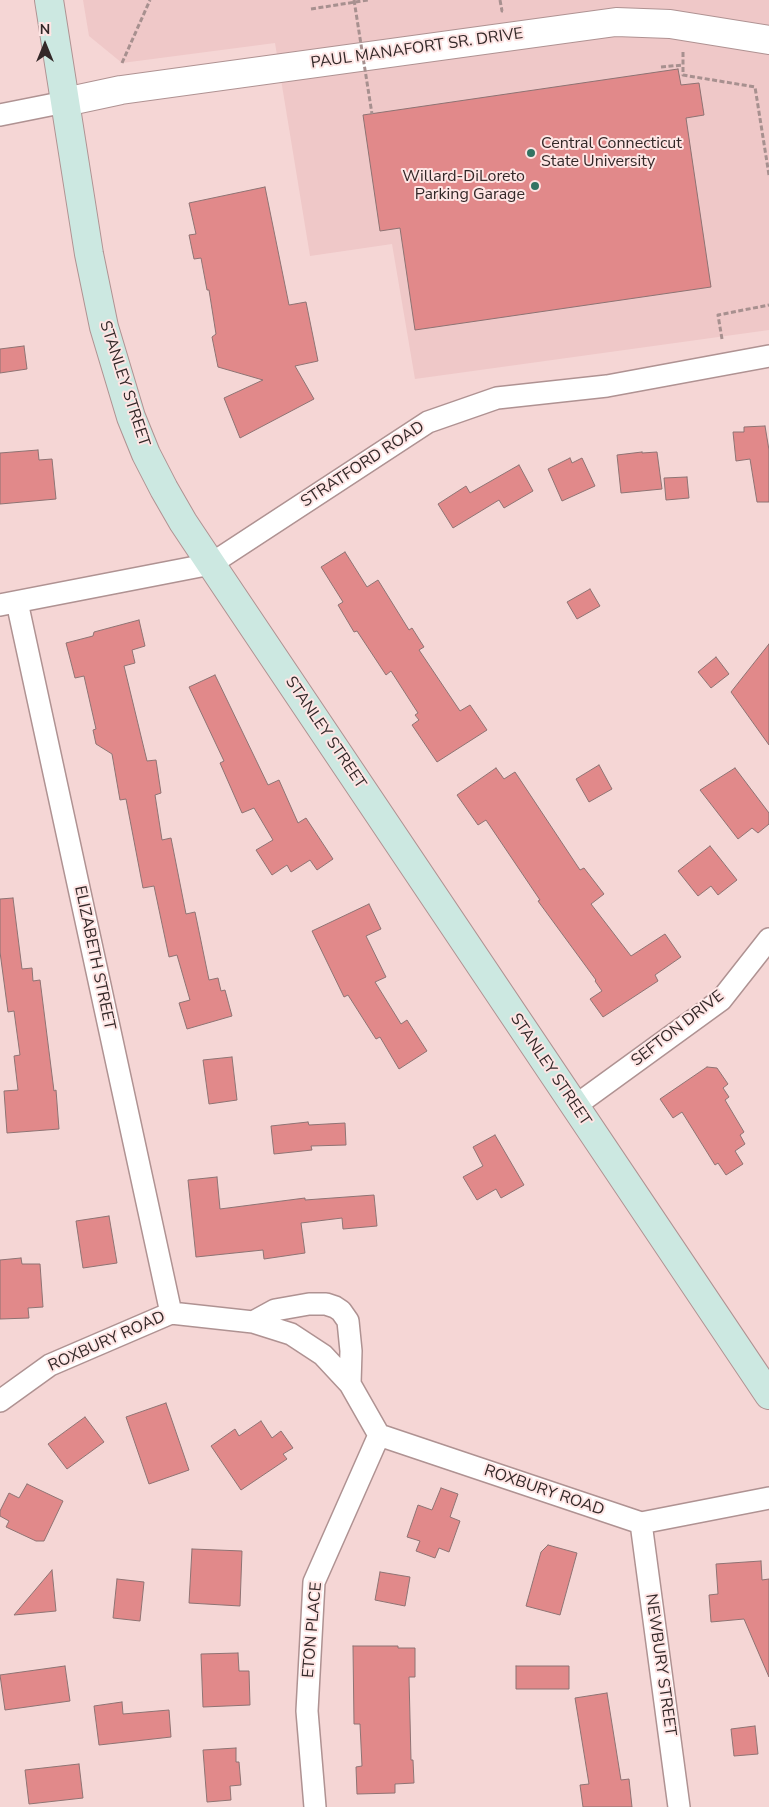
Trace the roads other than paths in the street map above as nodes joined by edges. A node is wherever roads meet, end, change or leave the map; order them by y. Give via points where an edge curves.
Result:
1 (49, 0) edge
2 (769, 40) edge
3 (65, 102) junction
4 (0, 115) edge
5 (769, 356) edge
6 (211, 564) junction
7 (9, 603) edge
8 (769, 939) edge
9 (575, 1106) junction
10 (171, 1313) junction
11 (253, 1322) junction
12 (350, 1384) junction
13 (769, 1395) edge
14 (0, 1401) edge
15 (379, 1435) junction
16 (769, 1498) edge
17 (641, 1523) junction
18 (315, 1807) edge
19 (679, 1807) edge

1 - 3 main road, STANLEY STREET
2 - 3 street, PAUL MANAFORT SR. DRIVE via 670,24 616,22 120,90
3 - 4 street
3 - 6 main road, STANLEY STREET via 93,276 122,390 155,472
5 - 6 street, STRATFORD ROAD via 607,386 497,398 428,422
6 - 7 street, STRATFORD ROAD
6 - 9 main road, STANLEY STREET
7 - 10 street, ELIZABETH STREET
8 - 9 street, SEFTON DRIVE via 721,1000
9 - 13 main road, STANLEY STREET
10 - 11 street, ROXBURY ROAD
10 - 14 street, ROXBURY ROAD via 50,1365
11 - 12 street, ROXBURY ROAD via 290,1334 323,1355
11 - 12 street via 275,1310 309,1304 336,1307 348,1321
12 - 15 street, ROXBURY ROAD
15 - 17 street, ROXBURY ROAD
15 - 18 street, ETON PLACE via 314,1582 307,1712
16 - 17 street, ROXBURY ROAD
17 - 19 street, NEWBURY STREET

